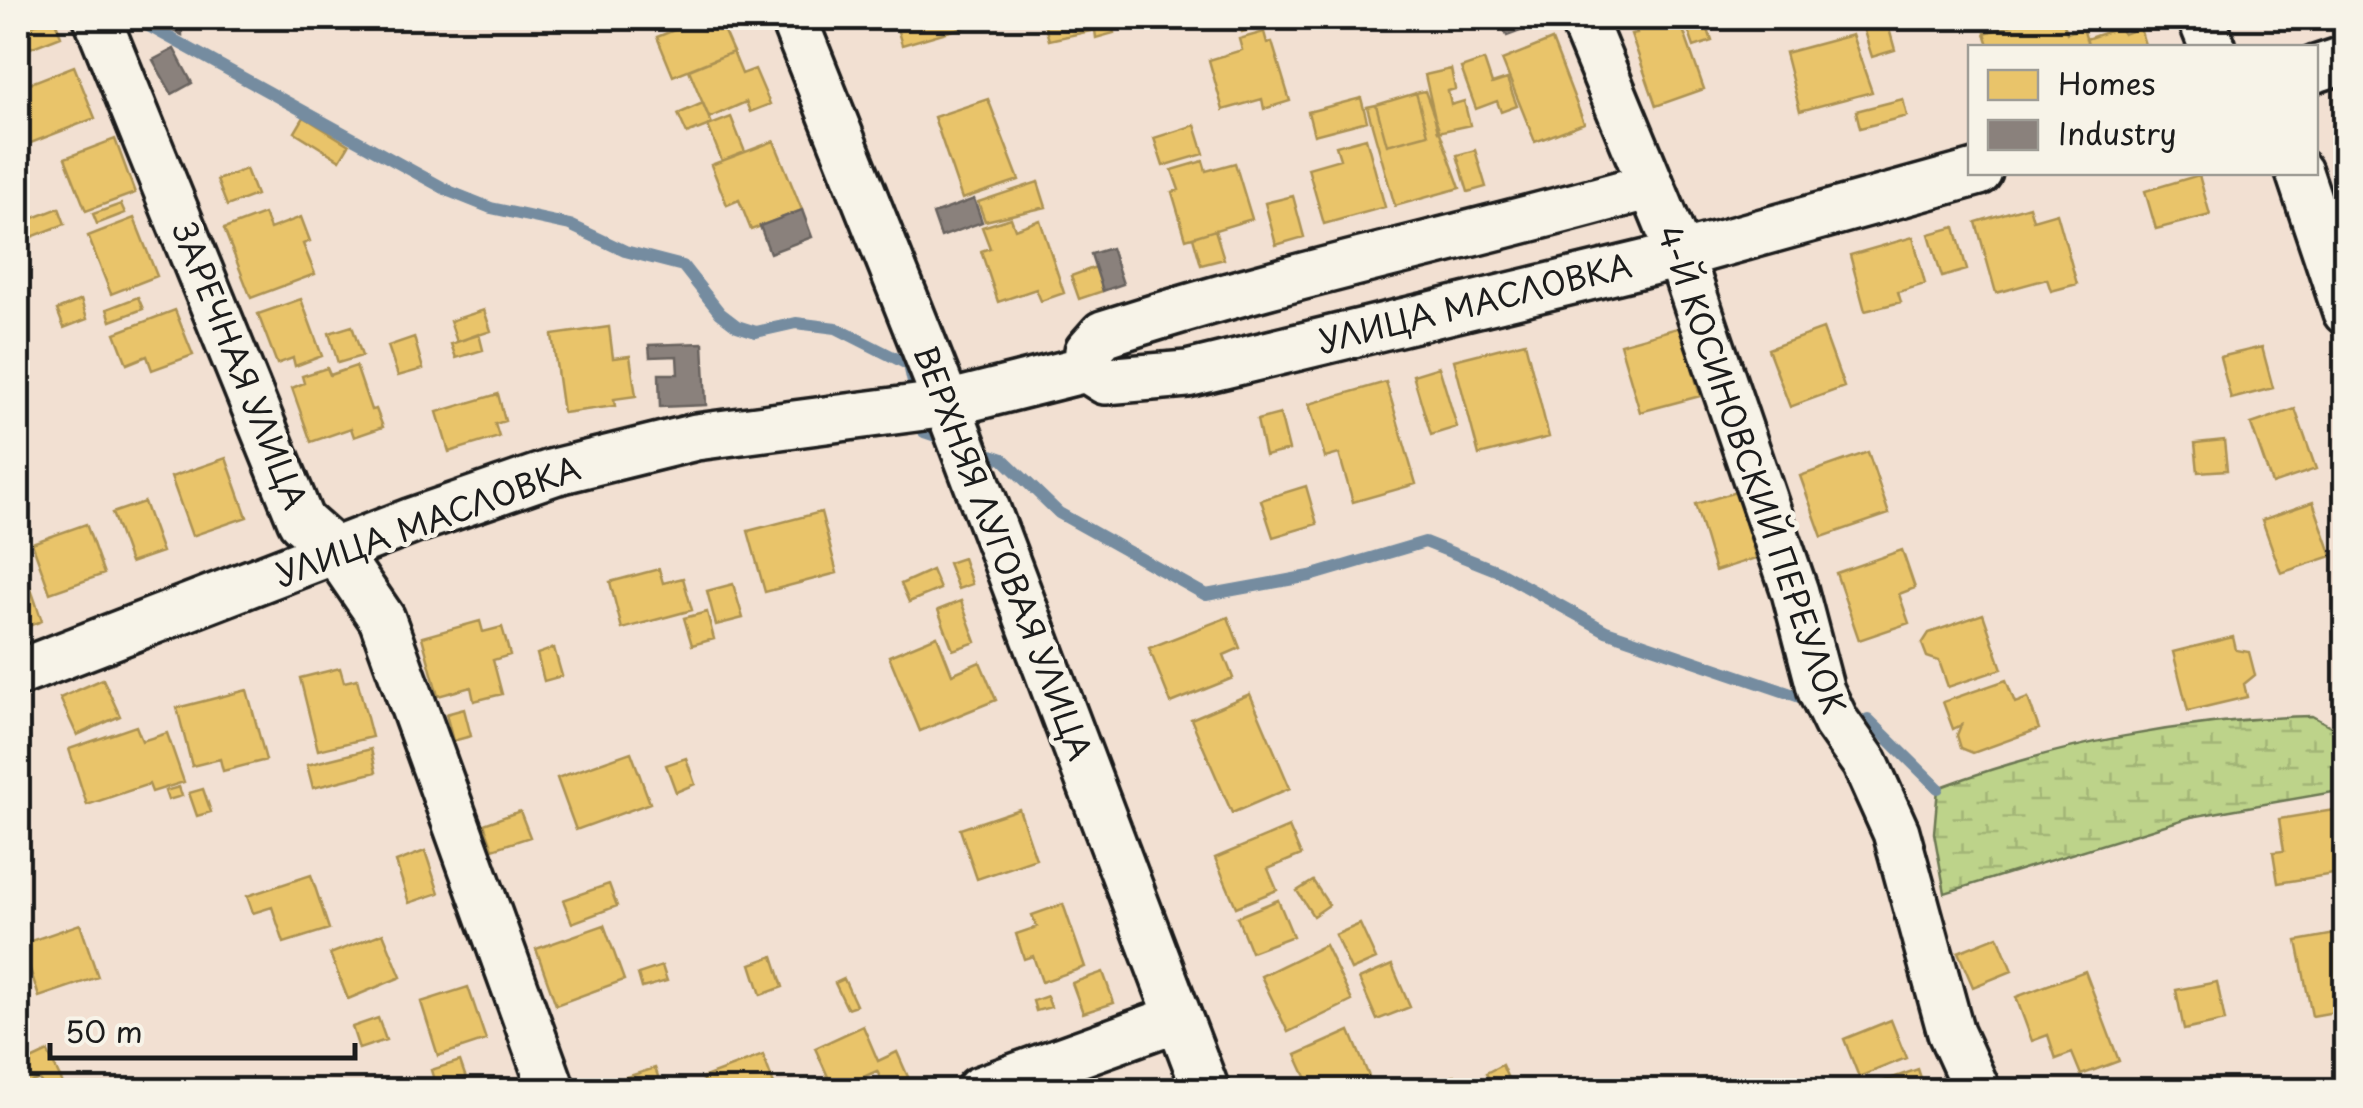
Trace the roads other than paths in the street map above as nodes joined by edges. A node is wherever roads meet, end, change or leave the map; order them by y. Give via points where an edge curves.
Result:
1 (98, 18) edge
2 (793, 18) edge
3 (1582, 18) edge
4 (2201, 18) edge
5 (2212, 45) edge
6 (2346, 60) edge
7 (2318, 67) edge
8 (1968, 175) edge
9 (2300, 175) edge
10 (1650, 186) junction
11 (1680, 255) junction
12 (2346, 312) edge
13 (1086, 369) junction
14 (946, 404) junction
15 (337, 554) junction
16 (18, 673) edge
17 (1178, 1018) junction
18 (552, 1090) edge
19 (978, 1090) edge
20 (1206, 1090) edge
21 (1977, 1090) edge

1 - 15 street, ЗАРЕЧНАЯ УЛИЦА via 301,521
2 - 14 street, ВЕРХНЯЯ ЛУГОВАЯ УЛИЦА
3 - 10 street, 4-Й КОСИНОВСКИЙ ПЕРЕУЛОК
4 - 5 street
6 - 7 street
8 - 11 street, УЛИЦА МАСЛОВКА
9 - 12 street
10 - 11 street, 4-Й КОСИНОВСКИЙ ПЕРЕУЛОК
10 - 13 street, УЛИЦА МАСЛОВКА via 1102,334 1088,351
11 - 13 street, УЛИЦА МАСЛОВКА via 1187,374 1105,380
11 - 21 street, 4-Й КОСИНОВСКИЙ ПЕРЕУЛОК via 1795,592 1821,691 1865,763 1896,832 1951,1034
13 - 14 street, УЛИЦА МАСЛОВКА
14 - 15 street, УЛИЦА МАСЛОВКА via 696,437 554,472
14 - 17 street, ВЕРХНЯЯ ЛУГОВАЯ УЛИЦА
15 - 16 street, УЛИЦА МАСЛОВКА
15 - 18 street, ЗАРЕЧНАЯ УЛИЦА via 382,620
17 - 19 street
17 - 20 street, ВЕРХНЯЯ ЛУГОВАЯ УЛИЦА

